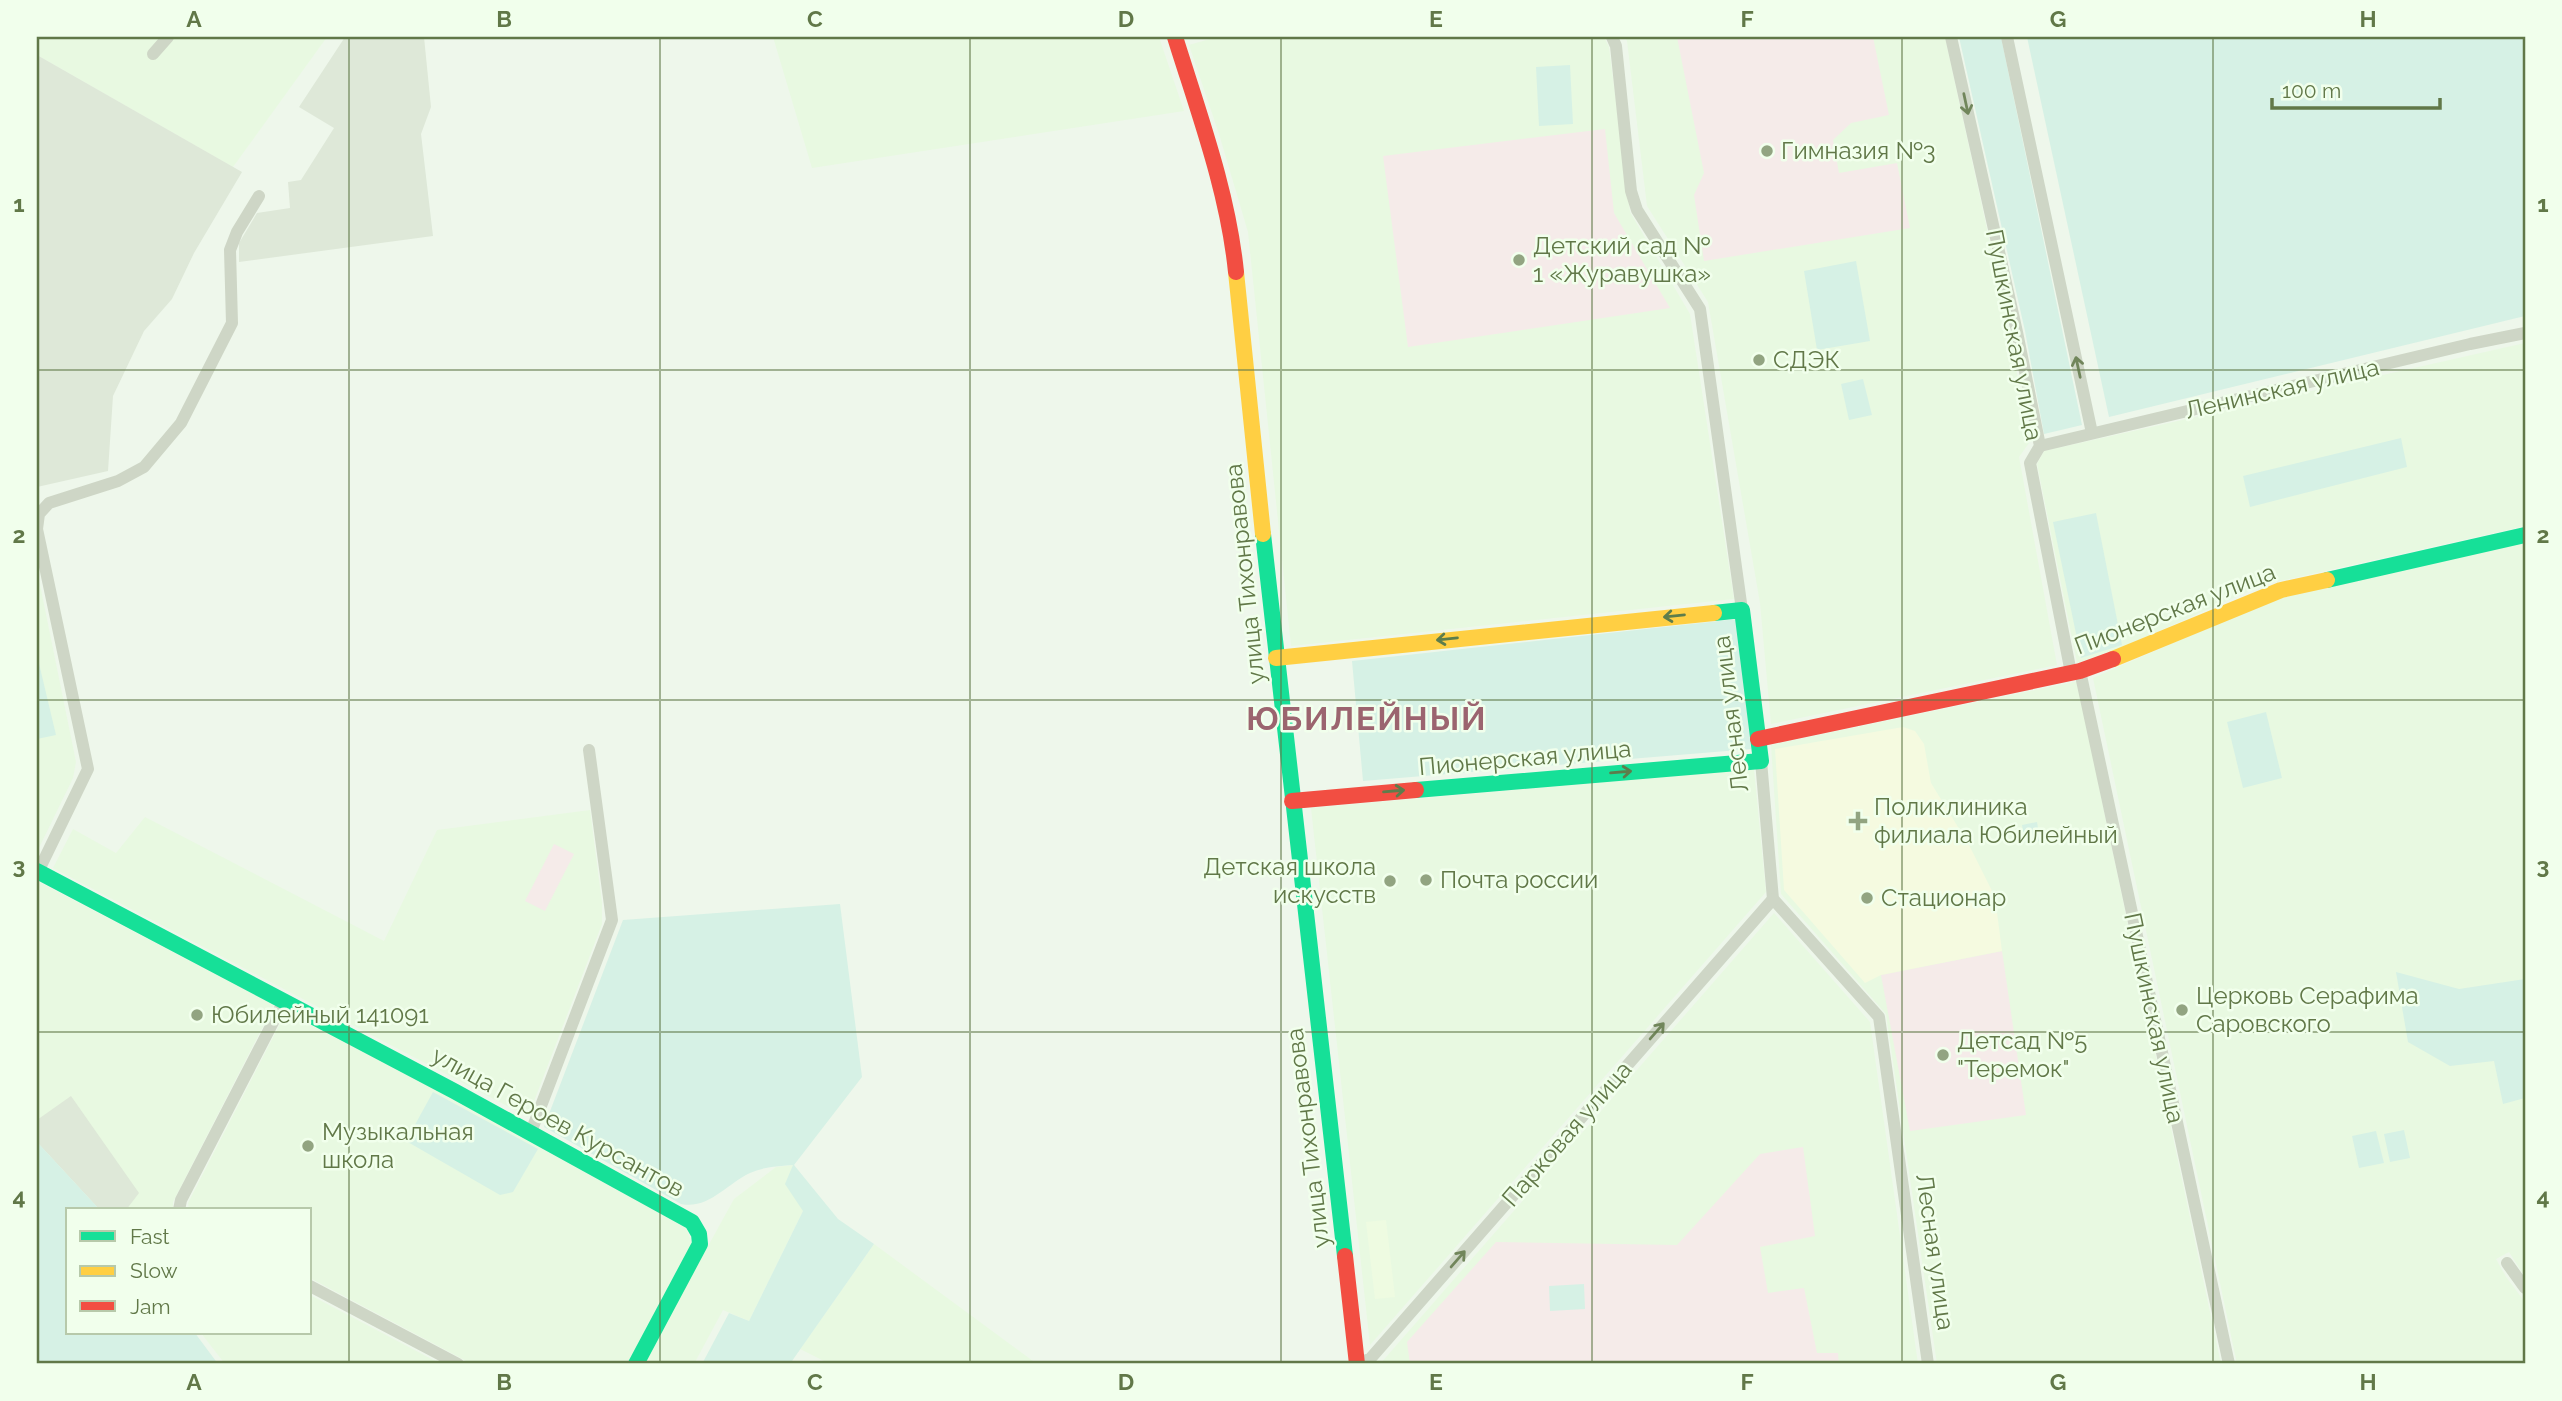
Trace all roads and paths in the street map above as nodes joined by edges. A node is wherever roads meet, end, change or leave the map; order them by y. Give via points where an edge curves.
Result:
1 (168, 37) edge
2 (1612, 37) edge
3 (1951, 37) edge
4 (2007, 37) edge
5 (1180, 38) edge
6 (153, 54) dead end
7 (258, 196) dead end
8 (2525, 333) edge
9 (2092, 433) junction
10 (2040, 446) junction
11 (2525, 535) edge
12 (1742, 610) junction
13 (1276, 658) junction
14 (2075, 672) junction
15 (1758, 739) junction
16 (589, 750) dead end
17 (1761, 761) junction
18 (1292, 801) junction
19 (37, 872) edge
20 (1773, 898) junction
21 (284, 1001) junction
22 (531, 1132) junction
23 (179, 1208) edge
24 (2507, 1263) dead end
25 (312, 1287) edge
26 (2525, 1288) edge
27 (458, 1364) edge
28 (636, 1364) edge
29 (1357, 1364) edge
30 (1928, 1364) edge
31 (2229, 1364) edge

1 - 6 street
2 - 12 street, Лесная улица via 1637,210 1700,309
3 -> 10 street, Пушкинская улица
9 -> 4 street
5 - 13 street, улица Тихонравова via 1232,234
7 - 19 street via 230,250 232,323 181,423 144,467 118,481 49,503 38,514 37,529 88,769
8 - 9 street, Ленинская улица
9 - 10 street, Ленинская улица
10 - 14 street, Пушкинская улица via 2030,463
11 - 14 street, Пионерская улица via 2281,590
12 -> 13 street
12 - 15 street, Лесная улица
13 - 18 street, улица Тихонравова
14 - 15 street, Пионерская улица
14 - 31 street, Пушкинская улица
15 - 17 street, Лесная улица
16 - 22 street via 612,920
18 -> 17 street, Пионерская улица
17 - 20 street, Лесная улица
18 - 29 street, улица Тихонравова
19 - 21 street, улица Героев Курсантов
29 -> 20 street, Парковая улица via 1370,1359
20 - 30 street, Лесная улица via 1879,1017
21 - 22 street, улица Героев Курсантов
21 - 23 street
22 - 28 street, улица Героев Курсантов via 688,1220 699,1234 700,1244
24 - 26 street
25 - 27 street

